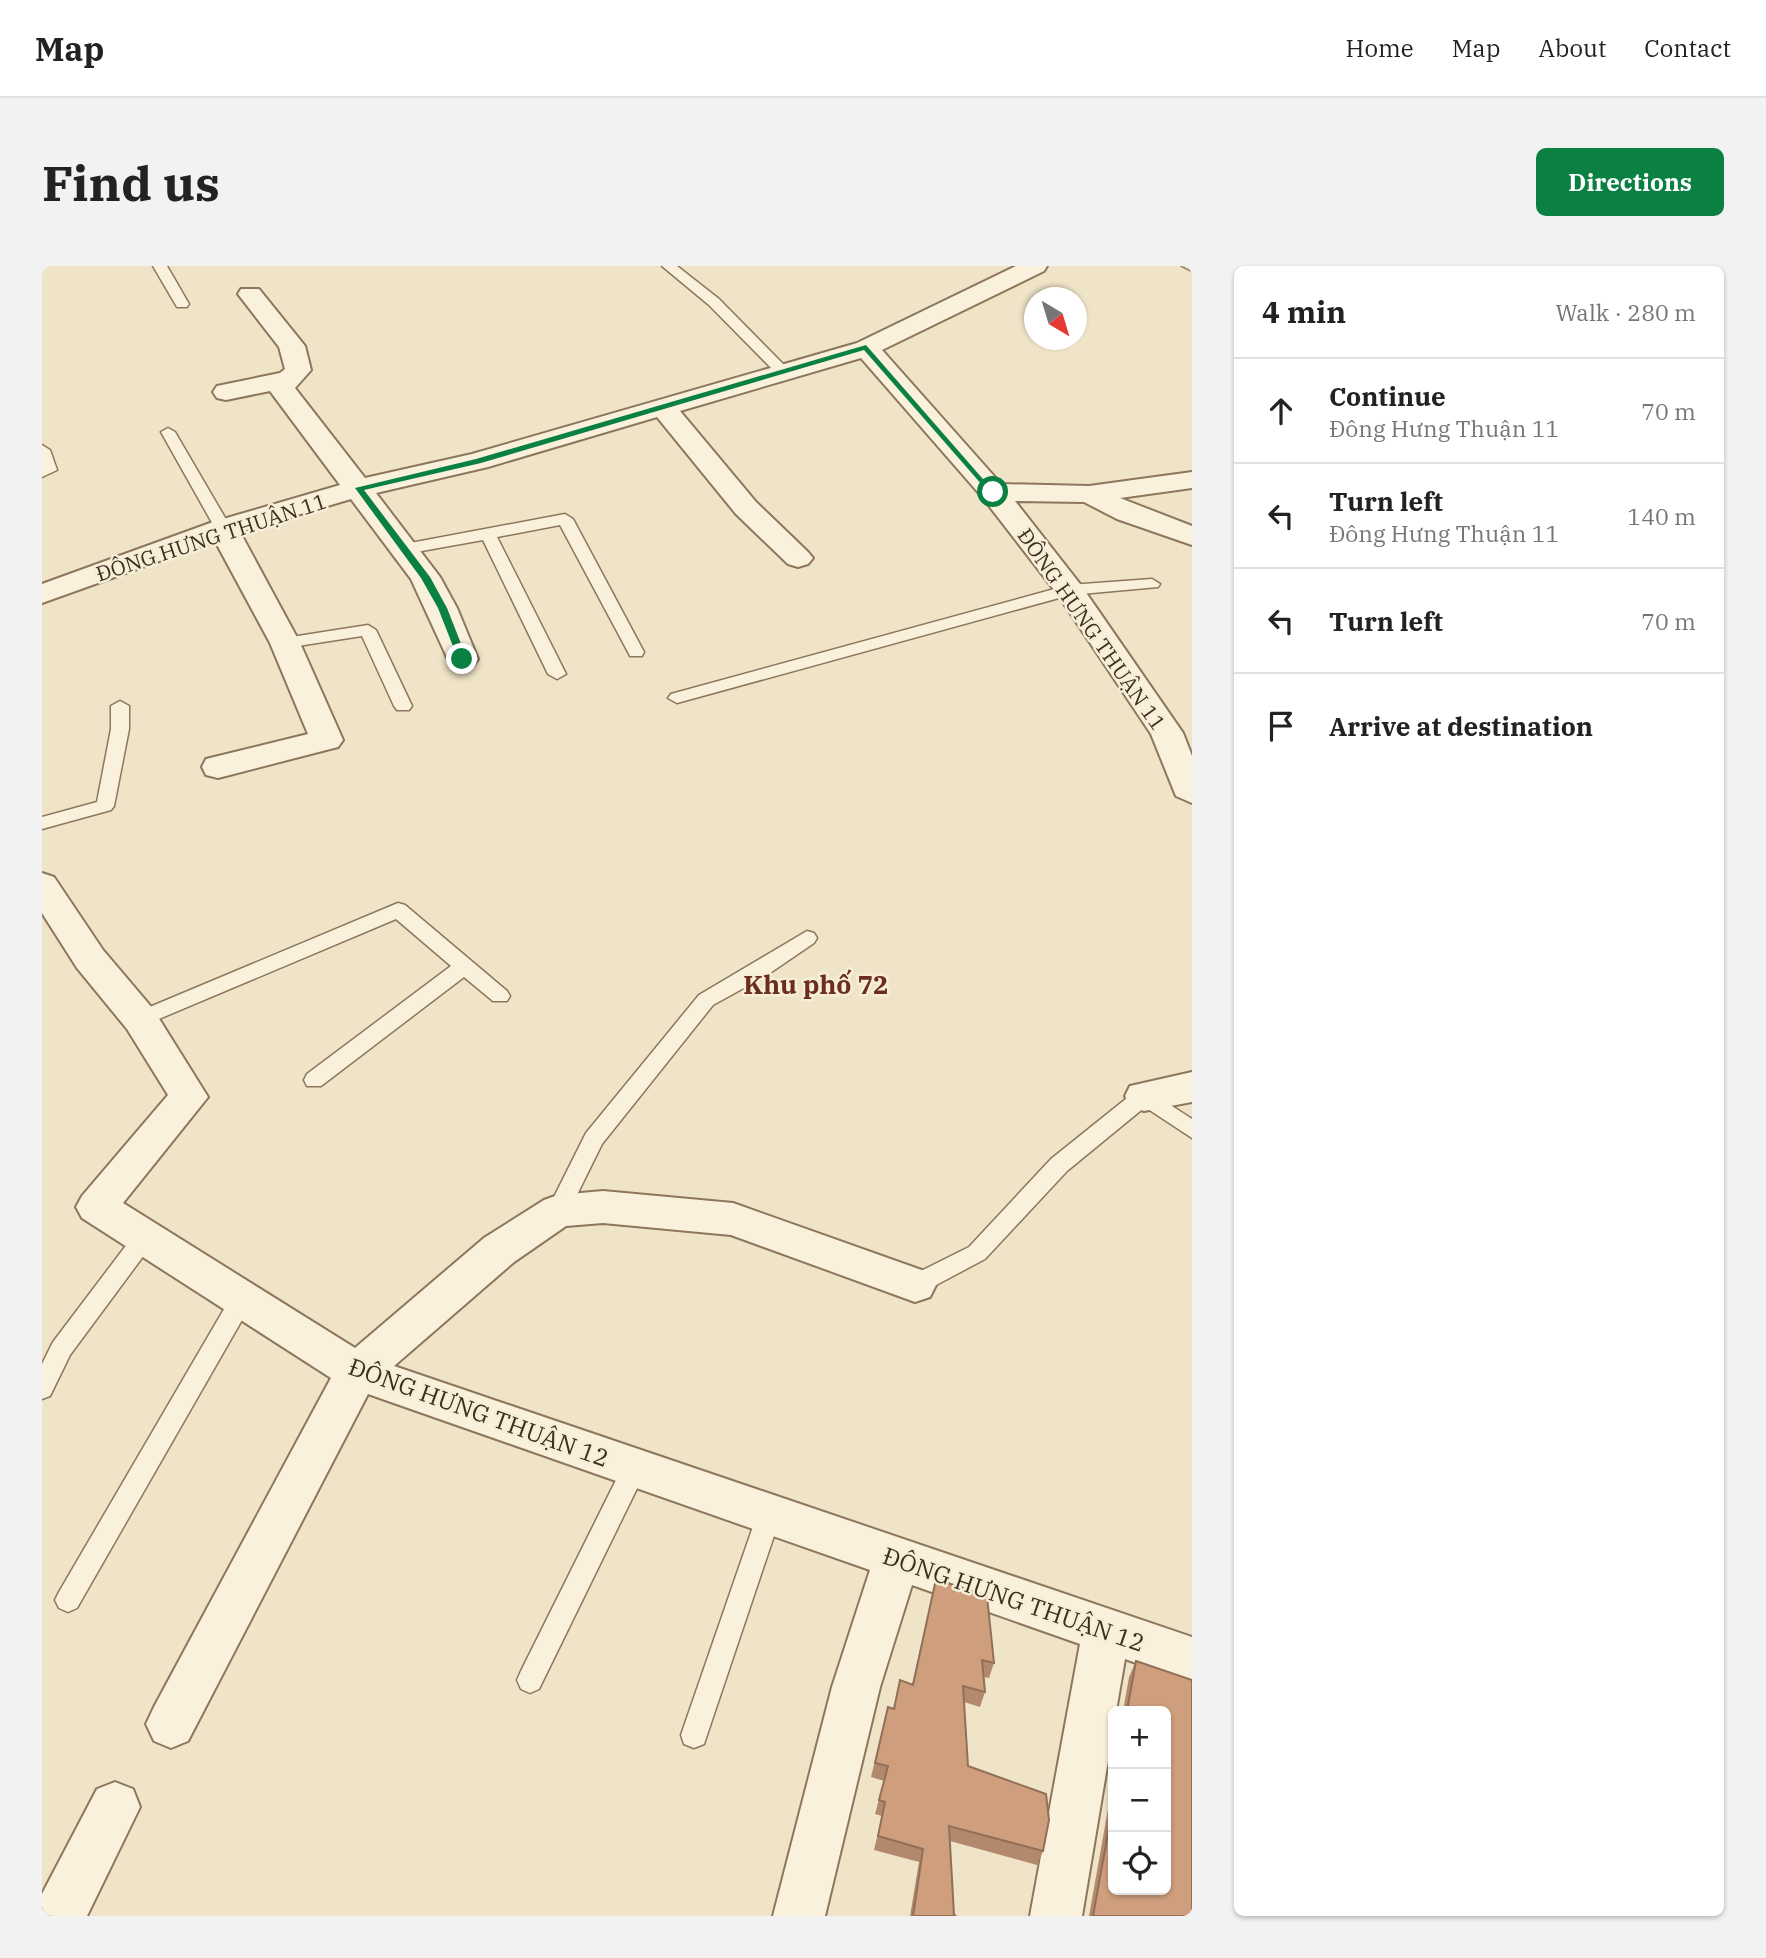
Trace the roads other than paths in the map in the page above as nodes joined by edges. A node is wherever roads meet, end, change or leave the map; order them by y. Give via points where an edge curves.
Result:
1 (160, 266) edge
2 (669, 266) edge
3 (1035, 266) edge
4 (250, 294) dead end
5 (182, 304) dead end
6 (866, 348) junction
7 (782, 370) junction
8 (289, 379) junction
9 (226, 392) dead end
10 (664, 408) junction
11 (168, 432) dead end
12 (42, 450) edge
13 (42, 472) edge
14 (1192, 480) edge
15 (359, 488) junction
16 (993, 492) junction
17 (1090, 494) junction
18 (223, 527) junction
19 (488, 534) junction
20 (1186, 540) edge
21 (405, 549) junction
22 (798, 558) dead end
23 (1152, 584) dead end
24 (1069, 590) junction
25 (42, 594) edge
26 (285, 643) junction
27 (636, 652) dead end
28 (462, 659) dead end
29 (557, 674) dead end
30 (677, 698) dead end
31 (120, 706) dead end
32 (403, 706) dead end
33 (218, 767) dead end
34 (1192, 792) edge
35 (42, 823) edge
36 (42, 885) edge
37 (807, 938) dead end
38 (465, 966) junction
39 (500, 996) dead end
40 (140, 1019) junction
41 (314, 1080) dead end
42 (1192, 1086) edge
43 (1144, 1096) junction
44 (1192, 1129) edge
45 (558, 1211) junction
46 (145, 1237) junction
47 (915, 1285) joint
48 (242, 1299) junction
49 (357, 1372) junction
50 (42, 1389) edge
51 (635, 1468) junction
52 (769, 1514) junction
53 (897, 1558) junction
54 (68, 1600) dead end
55 (1106, 1631) junction
56 (1192, 1660) edge
57 (530, 1680) dead end
58 (171, 1724) dead end
59 (694, 1735) dead end
60 (115, 1807) dead end
61 (60, 1916) edge
62 (799, 1916) edge
63 (1056, 1916) edge

1 - 5 lane
2 - 7 lane via 714,302
3 - 6 street, ĐÔNG HƯNG THUẬN 11
4 - 8 street via 292,346 299,370
6 - 7 street, ĐÔNG HƯNG THUẬN 11
6 - 16 street, ĐÔNG HƯNG THUẬN 11
7 - 10 street, ĐÔNG HƯNG THUẬN 11
8 - 9 street
8 - 15 street via 281,387
10 - 15 street, ĐÔNG HƯNG THUẬN 11 via 478,461
10 - 22 street via 746,508
11 - 18 lane
12 - 13 lane via 49,470
14 - 17 street
15 - 18 street, ĐÔNG HƯNG THUẬN 11
15 - 21 street
16 - 17 street
16 - 24 street, ĐÔNG HƯNG THUẬN 11
17 - 20 street
18 - 25 street, ĐÔNG HƯNG THUẬN 11
18 - 26 street
19 - 21 lane
19 - 27 lane via 565,519
19 - 29 lane
21 - 28 street via 442,608
23 - 24 lane
24 - 30 lane
24 - 34 street, ĐÔNG HƯNG THUẬN 11 via 1167,733
26 - 32 lane via 368,630
26 - 33 street via 327,740
31 - 35 lane via 105,806
36 - 40 street, ĐÔNG HƯNG THUẬN 12 via 90,959
37 - 45 lane via 706,1000 594,1139
38 - 39 lane
38 - 40 lane via 398,910
38 - 41 lane
40 - 46 street, ĐÔNG HƯNG THUẬN 12 via 189,1097 96,1207
42 - 43 street
43 - 44 lane
43 - 47 lane via 1059,1165 977,1253
45 - 47 street via 603,1208 733,1219
45 - 49 street via 499,1250
46 - 48 street, ĐÔNG HƯNG THUẬN 12
46 - 50 lane via 61,1349
48 - 49 street, ĐÔNG HƯNG THUẬN 12
48 - 54 lane
49 - 51 street, ĐÔNG HƯNG THUẬN 12
49 - 58 street
51 - 52 street, ĐÔNG HƯNG THUẬN 12
51 - 57 lane
52 - 53 street, ĐÔNG HƯNG THUẬN 12
52 - 59 lane
53 - 55 street, ĐÔNG HƯNG THUẬN 12
53 - 62 street via 856,1687
55 - 56 street, ĐÔNG HƯNG THUẬN 12
55 - 63 street
60 - 61 street

